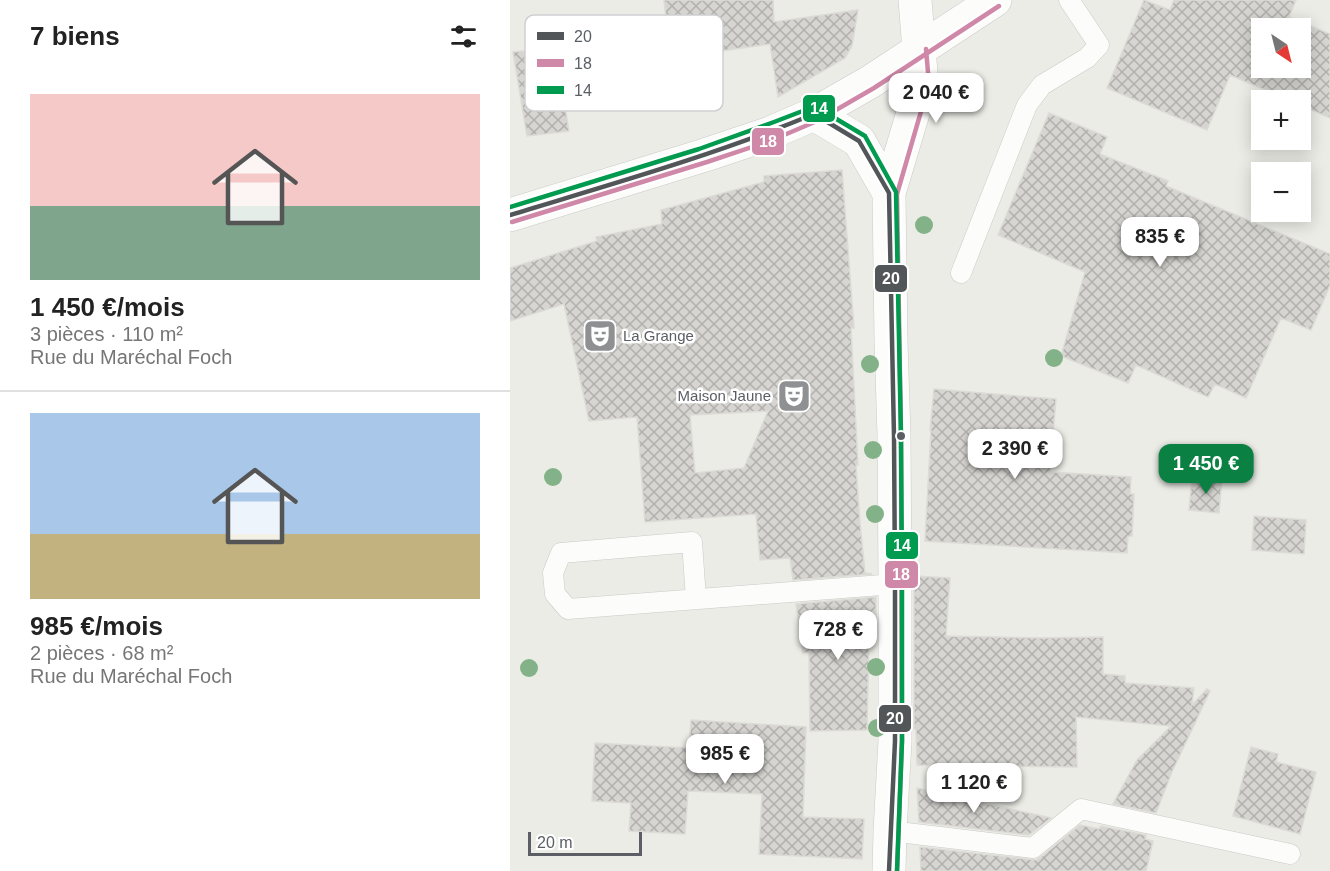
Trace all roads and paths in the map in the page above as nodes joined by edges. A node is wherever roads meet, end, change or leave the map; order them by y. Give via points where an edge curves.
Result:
1 (915, 0) edge
2 (995, 0) edge
3 (1069, 0) edge
4 (919, 50) junction
5 (814, 114) junction
6 (889, 193) junction
7 (510, 214) edge
8 (961, 273) dead end
9 (896, 584) junction
10 (696, 599) junction
11 (890, 831) junction
12 (1290, 854) dead end
13 (889, 871) edge

1 - 4 street
2 - 4 street
3 - 8 lane via 1099,45 1087,58 1042,85 1027,105
4 - 5 street
4 - 6 street via 922,83
5 - 6 street via 859,141
5 - 7 street via 705,155
6 - 9 street
9 - 10 lane
9 - 11 street
10 - 10 lane via 568,609 555,594 553,573 561,553 692,542
11 - 12 lane via 1033,848 1081,809
11 - 13 street

